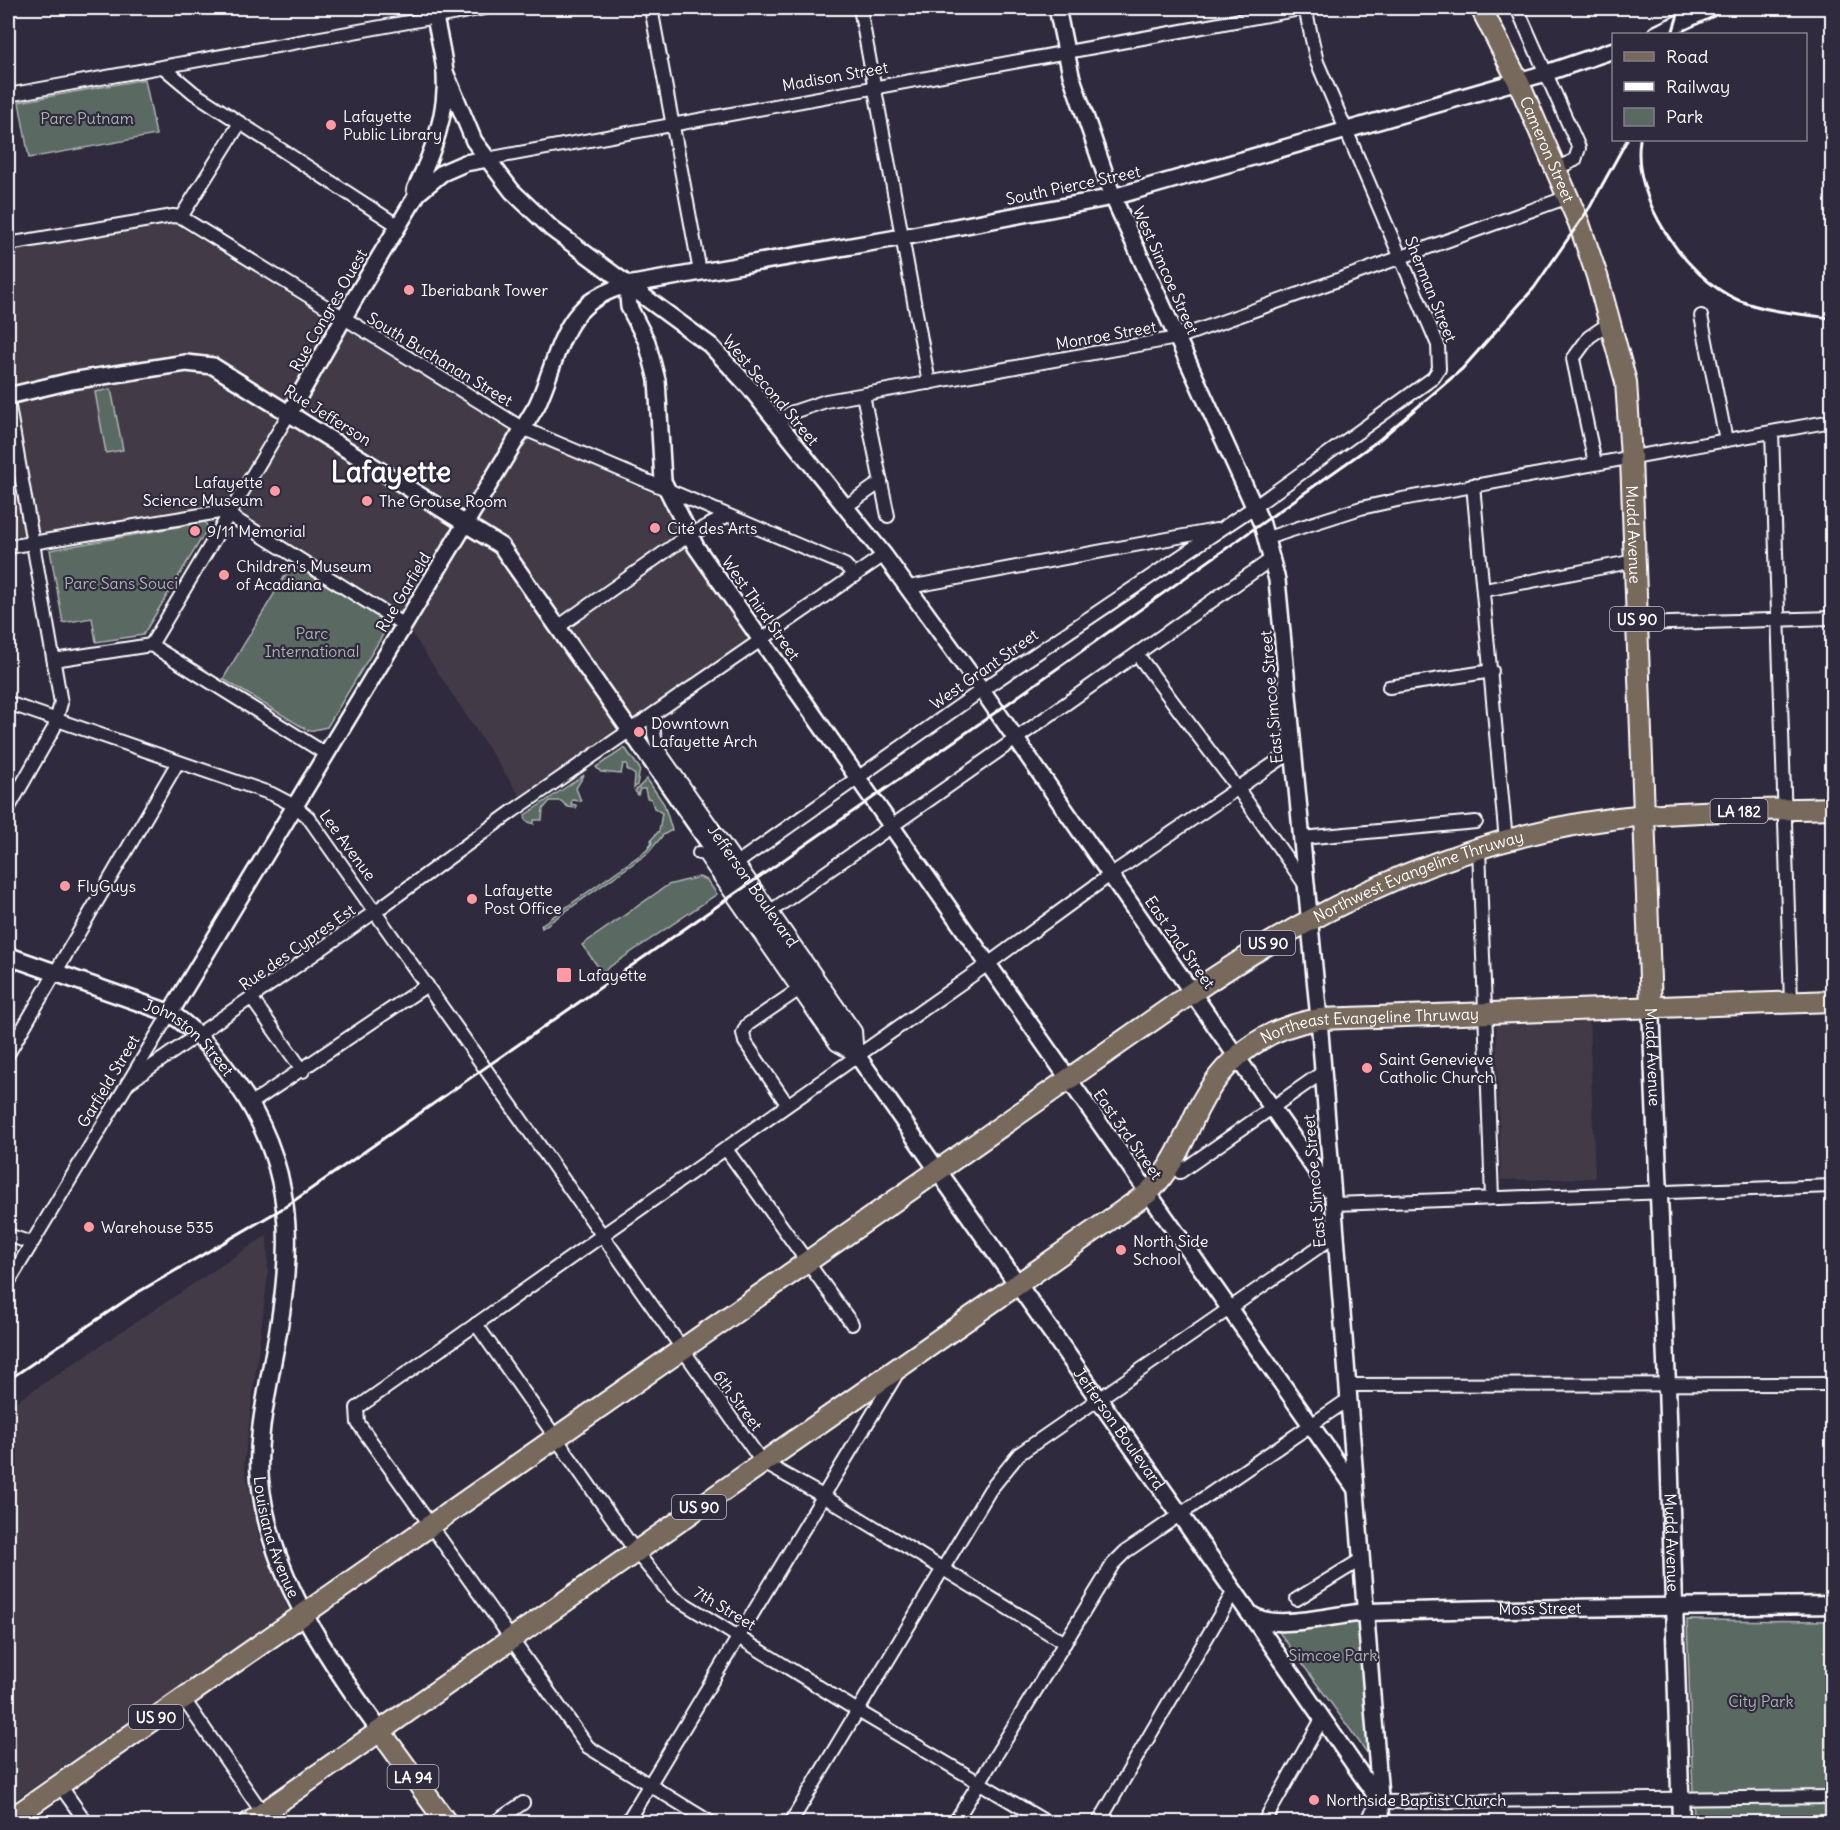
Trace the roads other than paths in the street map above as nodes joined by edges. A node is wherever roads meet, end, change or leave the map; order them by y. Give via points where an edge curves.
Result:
1 (486, 8) edge
2 (651, 8) edge
3 (860, 8) edge
4 (1057, 8) edge
5 (1305, 8) edge
6 (1480, 8) edge
7 (1517, 8) edge
8 (1711, 8) edge
9 (434, 12) edge
10 (1658, 33) edge
11 (1612, 52) edge
12 (1066, 53) junction
13 (163, 67) junction
14 (445, 72) junction
15 (1546, 73) junction
16 (1518, 81) junction
17 (875, 86) junction
18 (8, 95) edge
19 (240, 123) junction
20 (673, 124) junction
21 (1347, 130) junction
22 (487, 159) junction
23 (1555, 169) junction
24 (1113, 197) junction
25 (1568, 198) junction
26 (181, 217) junction
27 (397, 225) junction
28 (903, 237) junction
29 (8, 243) edge
30 (1401, 257) junction
31 (700, 272) junction
32 (627, 285) junction
33 (1603, 294) joint
34 (1701, 316) dead end
35 (344, 320) junction
36 (1611, 322) junction
37 (1177, 338) junction
38 (929, 383) junction
39 (863, 395) junction
40 (8, 396) edge
41 (8, 401) edge
42 (290, 412) junction
43 (1833, 421) edge
44 (777, 423) junction
45 (522, 428) junction
46 (1772, 432) junction
47 (1726, 440) junction
48 (1631, 457) junction
49 (1595, 463) junction
50 (881, 482) junction
51 (1473, 485) junction
52 (667, 491) junction
53 (845, 507) junction
54 (1254, 507) junction
55 (228, 515) junction
56 (727, 516) junction
57 (888, 516) dead end
58 (466, 523) junction
59 (1220, 529) junction
60 (689, 535) junction
61 (1267, 538) junction
62 (33, 543) junction
63 (8, 547) edge
64 (884, 555) junction
65 (1273, 558) junction
66 (1635, 561) junction
67 (855, 576) junction
68 (909, 587) junction
69 (1485, 590) junction
70 (1833, 618) edge
71 (1778, 619) junction
72 (1637, 624) junction
73 (404, 625) junction
74 (558, 627) junction
75 (762, 641) junction
76 (151, 645) junction
77 (1137, 654) junction
78 (54, 660) junction
79 (1492, 671) junction
80 (1389, 687) dead end
81 (982, 690) junction
82 (8, 703) edge
83 (996, 712) joint
84 (653, 715) junction
85 (58, 720) junction
86 (631, 730) junction
87 (1016, 739) junction
88 (1294, 750) junction
89 (326, 754) junction
90 (178, 762) junction
91 (859, 778) junction
92 (1238, 789) junction
93 (872, 797) joint
94 (295, 806) junction
95 (1833, 808) edge
96 (8, 809) edge
97 (1785, 809) junction
98 (1645, 816) junction
99 (1476, 822) dead end
100 (892, 827) junction
101 (1302, 838) junction
102 (1506, 841) junction
103 (1479, 848) junction
104 (699, 853) dead end
105 (737, 863) junction
106 (1110, 875) junction
107 (1307, 887) junction
108 (376, 911) junction
109 (771, 911) junction
110 (1309, 919) junction
111 (8, 956) edge
112 (988, 964) junction
113 (55, 972) junction
114 (427, 985) junction
115 (798, 990) junction
116 (1193, 992) junction
117 (252, 999) junction
118 (1833, 1001) edge
119 (1791, 1002) junction
120 (1651, 1007) junction
121 (170, 1013) junction
122 (1485, 1013) junction
123 (1319, 1019) junction
124 (200, 1035) junction
125 (8, 1054) edge
126 (857, 1056) junction
127 (1237, 1056) junction
128 (485, 1067) joint
129 (303, 1071) junction
130 (1323, 1072) junction
131 (1069, 1079) junction
132 (128, 1083) junction
133 (250, 1104) junction
134 (787, 1104) junction
135 (1272, 1108) junction
136 (726, 1149) junction
137 (938, 1171) junction
138 (1180, 1172) dead end
139 (1833, 1186) edge
140 (1658, 1192) junction
141 (1148, 1193) junction
142 (1492, 1198) junction
143 (1333, 1200) junction
144 (285, 1207) joint
145 (602, 1234) junction
146 (8, 1235) edge
147 (1336, 1235) junction
148 (31, 1243) junction
149 (808, 1262) junction
150 (8, 1283) edge
151 (1019, 1286) junction
152 (1230, 1309) junction
153 (476, 1323) junction
154 (852, 1324) dead end
155 (682, 1350) junction
156 (900, 1368) junction
157 (1833, 1384) edge
158 (1667, 1385) junction
159 (1348, 1392) junction
160 (1100, 1398) junction
161 (1311, 1425) junction
162 (556, 1438) junction
163 (762, 1462) junction
164 (1356, 1490) junction
165 (824, 1496) junction
166 (1180, 1513) junction
167 (430, 1525) junction
168 (636, 1552) junction
169 (1362, 1559) junction
170 (944, 1569) junction
171 (1234, 1591) junction
172 (1297, 1599) dead end
173 (1833, 1605) edge
174 (1674, 1608) junction
175 (1367, 1612) junction
176 (305, 1613) junction
177 (1250, 1614) junction
178 (740, 1636) junction
179 (511, 1639) junction
180 (1065, 1643) junction
181 (183, 1698) junction
182 (858, 1711) junction
183 (1322, 1719) junction
184 (380, 1731) junction
185 (980, 1782) junction
186 (59, 1784) junction
187 (649, 1786) junction
188 (1833, 1797) edge
189 (1680, 1800) junction
190 (1380, 1802) junction
191 (524, 1803) dead end
192 (260, 1819) edge
193 (8, 1821) edge
194 (86, 1822) edge
195 (446, 1822) edge
196 (495, 1822) edge
197 (627, 1822) edge
198 (710, 1822) edge
199 (791, 1822) edge
200 (955, 1822) edge
201 (1046, 1822) edge
202 (1099, 1822) edge
203 (1264, 1822) edge
204 (1368, 1822) edge
205 (1382, 1822) edge
206 (1681, 1822) edge

1 - 9 street
2 - 20 street
3 - 17 street
4 - 12 street, West Simcoe Street
5 - 12 street, Madison Street
5 - 21 street, Sherman Street via 1317,62
6 - 16 main road, Cameron Street / US 90
7 - 15 street
8 - 10 street
9 - 13 street
9 - 14 street
11 - 15 street, South Pierce Street
12 - 17 street, Madison Street
12 - 24 street, West Simcoe Street
13 - 18 street
13 - 19 street
14 - 22 street, West Second Street via 467,128
14 - 27 street via 444,103 433,150
15 - 16 street, South Pierce Street
15 - 23 street via 1579,148 1575,160
16 - 21 street, South Pierce Street
16 - 23 main road, Cameron Street / US 90
17 - 20 street, Madison Street
17 - 28 street
19 - 26 street
19 - 27 street
20 - 22 street, Madison Street
20 - 31 street
21 - 24 street, South Pierce Street
21 - 30 street, Sherman Street
22 - 27 street, Madison Street via 455,166 429,182
22 - 32 street, West Second Street via 512,191 552,229
23 - 25 main road, Cameron Street / US 90
24 - 28 street, South Pierce Street
24 - 37 street, West Simcoe Street
25 - 30 street, Monroe Street
25 - 33 main road, Cameron Street / US 90
26 - 29 street
26 - 35 street, South Buchanan Street
27 - 35 street, Rue Congres Ouest
28 - 31 street, South Pierce Street
28 - 38 street
30 - 37 street, Monroe Street
30 - 54 street, Sherman Street via 1438,345 1438,369 1425,385
31 - 32 street, South Pierce Street
32 - 44 street, West Second Street via 710,345
32 - 45 street, South Pierce Street via 605,292 574,316 560,340 542,394
32 - 52 street, West Third Street via 629,307 647,342 657,380 661,470
33 - 36 main road, Mudd Avenue / US 90
34 - 47 street
35 - 42 street, Rue Congres Ouest
35 - 45 street, South Buchanan Street
36 - 48 main road, Mudd Avenue / US 90 via 1626,382
36 - 49 street via 1584,342 1573,359
37 - 38 street, Monroe Street
37 - 54 street, West Simcoe Street
38 - 39 street, Monroe Street
39 - 44 street, Monroe Street via 810,405
39 - 50 street
40 - 42 street, Rue Jefferson via 71,381 195,362 213,366
41 - 62 street
42 - 55 street
42 - 58 street, Rue Jefferson
43 - 46 street
44 - 53 street, West Second Street
45 - 52 street, South Buchanan Street
45 - 58 street, Rue Garfield
46 - 47 street
46 - 71 street
47 - 48 street
48 - 49 street
48 - 66 main road, Mudd Avenue / US 90
49 - 51 street
50 - 53 street
50 - 57 street
51 - 61 street via 1361,508
51 - 69 street
52 - 56 street, South Buchanan Street
52 - 60 street, West Third Street
53 - 64 street, West Second Street
54 - 59 street, West Grant Street
54 - 61 street, West Simcoe Street
55 - 62 street via 209,513
55 - 73 street
55 - 76 street
56 - 60 street
56 - 67 street, South Buchanan Street via 845,566
58 - 73 street, Rue Garfield
58 - 74 street, Rue Jefferson via 501,546
59 - 68 street
59 - 81 street, West Grant Street
60 - 74 street
60 - 75 street, West Third Street
61 - 65 street, East Simcoe Street
62 - 63 street
62 - 78 street
64 - 67 street, Rue des Cypres Est
64 - 68 street, West Second Street
65 - 77 street
65 - 88 street, East Simcoe Street
66 - 69 street
66 - 72 main road, Mudd Avenue / US 90
67 - 75 street, Rue des Cypres Est
68 - 81 street, West Second Street
69 - 79 street
70 - 71 street
71 - 72 street
71 - 97 street
72 - 98 main road, Mudd Avenue / US 90
73 - 89 street, Rue Garfield
74 - 86 street, Rue Jefferson
75 - 84 street, Rue des Cypres Est
75 - 91 street, West Third Street
76 - 78 street
76 - 89 street
77 - 87 street
77 - 92 street
78 - 85 street via 61,703
79 - 80 street
79 - 102 street
81 - 83 street, West Second Street
81 - 91 street, West Grant Street
82 - 85 street, Lee Avenue
83 - 87 street, East 2nd Street
84 - 86 street, Rue des Cypres Est
84 - 105 street, Jefferson Boulevard via 659,751
85 - 90 street, Lee Avenue
85 - 96 street
86 - 108 street, Rue des Cypres Est
86 - 126 street, Jefferson Boulevard
87 - 100 street
87 - 106 street, East 2nd Street
88 - 92 street
88 - 101 street, East Simcoe Street
89 - 94 street, Rue Garfield
90 - 94 street, Lee Avenue via 272,794
90 - 113 street
91 - 93 street, West Third Street
91 - 105 street, West Grant Street
92 - 106 street
92 - 107 street
93 - 100 street, East 3rd Street
94 - 108 street, Lee Avenue via 319,829
94 - 121 street, Garfield Street
95 - 97 main road, Northwest Evangeline Thruway / LA 182
97 - 98 main road, Northwest Evangeline Thruway / LA 182
97 - 119 street
98 - 102 main road, Northwest Evangeline Thruway / US 90
98 - 120 main road, Mudd Avenue / US 90
99 - 101 street
100 - 109 street
100 - 112 street, East 3rd Street
101 - 107 street, East Simcoe Street
102 - 103 main road, Northwest Evangeline Thruway / US 90
103 - 110 main road, Northwest Evangeline Thruway / US 90 via 1387,881
103 - 122 street
104 - 115 street, Jefferson Boulevard via 704,854
105 - 109 street, Jefferson Boulevard
106 - 112 street
106 - 116 street, East 2nd Street
107 - 110 street, East Simcoe Street
108 - 114 street, Lee Avenue
108 - 117 street, Rue des Cypres Est
109 - 126 street, Jefferson Boulevard via 855,1031
110 - 116 main road, Northwest Evangeline Thruway / US 90
110 - 123 street, East Simcoe Street
111 - 113 main road, Johnston Street
112 - 126 street
112 - 131 street, East 3rd Street
113 - 121 main road, Johnston Street
113 - 125 street
114 - 128 street, Lee Avenue
114 - 129 street
115 - 126 street, Jefferson Boulevard via 836,1044
115 - 134 street via 747,1025 743,1033 745,1042
116 - 127 street, East 2nd Street
116 - 131 main road, Northwest Evangeline Thruway / US 90
117 - 124 street, Rue des Cypres Est
117 - 129 street
118 - 119 main road, Northeast Evangeline Thruway
119 - 120 main road, Northeast Evangeline Thruway
120 - 122 main road, Northeast Evangeline Thruway / US 90
120 - 140 main road, Mudd Avenue
121 - 124 main road, Johnston Street
121 - 132 street, Garfield Street
122 - 123 main road, Northeast Evangeline Thruway / US 90
122 - 142 street
123 - 127 main road, Northeast Evangeline Thruway / US 90 via 1297,1022 1267,1034
123 - 130 street, East Simcoe Street
124 - 132 street, Rue des Cypres Est
124 - 133 main road, Johnston Street
126 - 134 street
126 - 137 street, Jefferson Boulevard
127 - 135 street, East 2nd Street
127 - 141 main road, Northeast Evangeline Thruway / US 90 via 1213,1083 1172,1165
128 - 145 street, 6th Street
129 - 133 street
130 - 135 street
130 - 143 street, East Simcoe Street
131 - 137 main road, Northwest Evangeline Thruway / US 90
131 - 141 street, East 3rd Street
132 - 148 street, Garfield Street
133 - 144 main road, Johnston Street via 276,1161
134 - 136 street
135 - 138 street
135 - 143 street, East 2nd Street
136 - 145 street
136 - 149 street
137 - 149 main road, US 90
137 - 151 main road, Jefferson Boulevard
139 - 140 street
140 - 142 street
140 - 158 main road, Mudd Avenue
141 - 151 main road, Northeast Evangeline Thruway / US 90
141 - 152 street, East 3rd Street
142 - 143 street
143 - 147 street, East Simcoe Street
144 - 176 main road, Louisiana Avenue via 287,1273 261,1430 260,1479 269,1528
145 - 153 street
145 - 155 street, 6th Street
146 - 148 street
147 - 152 street
147 - 159 street, East Simcoe Street
148 - 150 street, Garfield Street
149 - 154 street
149 - 155 main road, US 90
151 - 156 main road, US 90
151 - 160 main road, Jefferson Boulevard
152 - 160 street
152 - 161 street, East 3rd Street
153 - 162 street, 7th Street
153 - 167 street via 355,1411 358,1423
155 - 162 main road, US 90
155 - 163 street, 6th Street
156 - 163 main road, US 90
156 - 165 street
157 - 158 street
158 - 159 street
158 - 174 main road, Mudd Avenue
159 - 161 street
159 - 164 street, East Simcoe Street
160 - 166 main road, Jefferson Boulevard
160 - 170 street via 1019,1454 990,1490
161 - 164 street, East 3rd Street
161 - 166 street
162 - 167 main road, US 90
162 - 168 street, 7th Street
163 - 165 street, 6th Street
163 - 168 main road, US 90
164 - 169 street, East Simcoe Street
165 - 170 street, 6th Street
165 - 178 street
166 - 171 main road, Jefferson Boulevard
166 - 180 street via 1113,1564
167 - 176 main road, US 90
167 - 179 street
168 - 178 street, 7th Street via 672,1596
168 - 179 main road, US 90
169 - 172 street
169 - 175 street, East Simcoe Street
170 - 180 street, 6th Street
170 - 182 street
171 - 177 main road, Jefferson Boulevard
171 - 202 street
173 - 174 main road, Moss Street
174 - 175 main road, Moss Street
174 - 189 main road, Mudd Avenue
175 - 177 main road, Moss Street via 1272,1624 1258,1621
175 - 190 street, East Simcoe Street
176 - 181 main road, US 90
176 - 184 main road, Louisiana Avenue via 336,1668
177 - 183 street, Jefferson Boulevard
178 - 182 street, 7th Street
178 - 187 street
179 - 184 main road, US 90
179 - 187 street via 588,1747
180 - 185 street
181 - 186 main road, US 90
181 - 192 street
182 - 185 street, 7th Street
182 - 199 street
183 - 190 street, Jefferson Boulevard
183 - 203 street
184 - 192 main road, US 90
184 - 195 main road, Louisiana Avenue / LA 94
185 - 200 street
185 - 201 street, 7th Street
186 - 193 main road, US 90
186 - 194 street
187 - 197 street
187 - 198 street
188 - 189 street
189 - 190 street
189 - 206 main road, Mudd Avenue
190 - 204 street
190 - 205 street, East Simcoe Street
191 - 196 street

